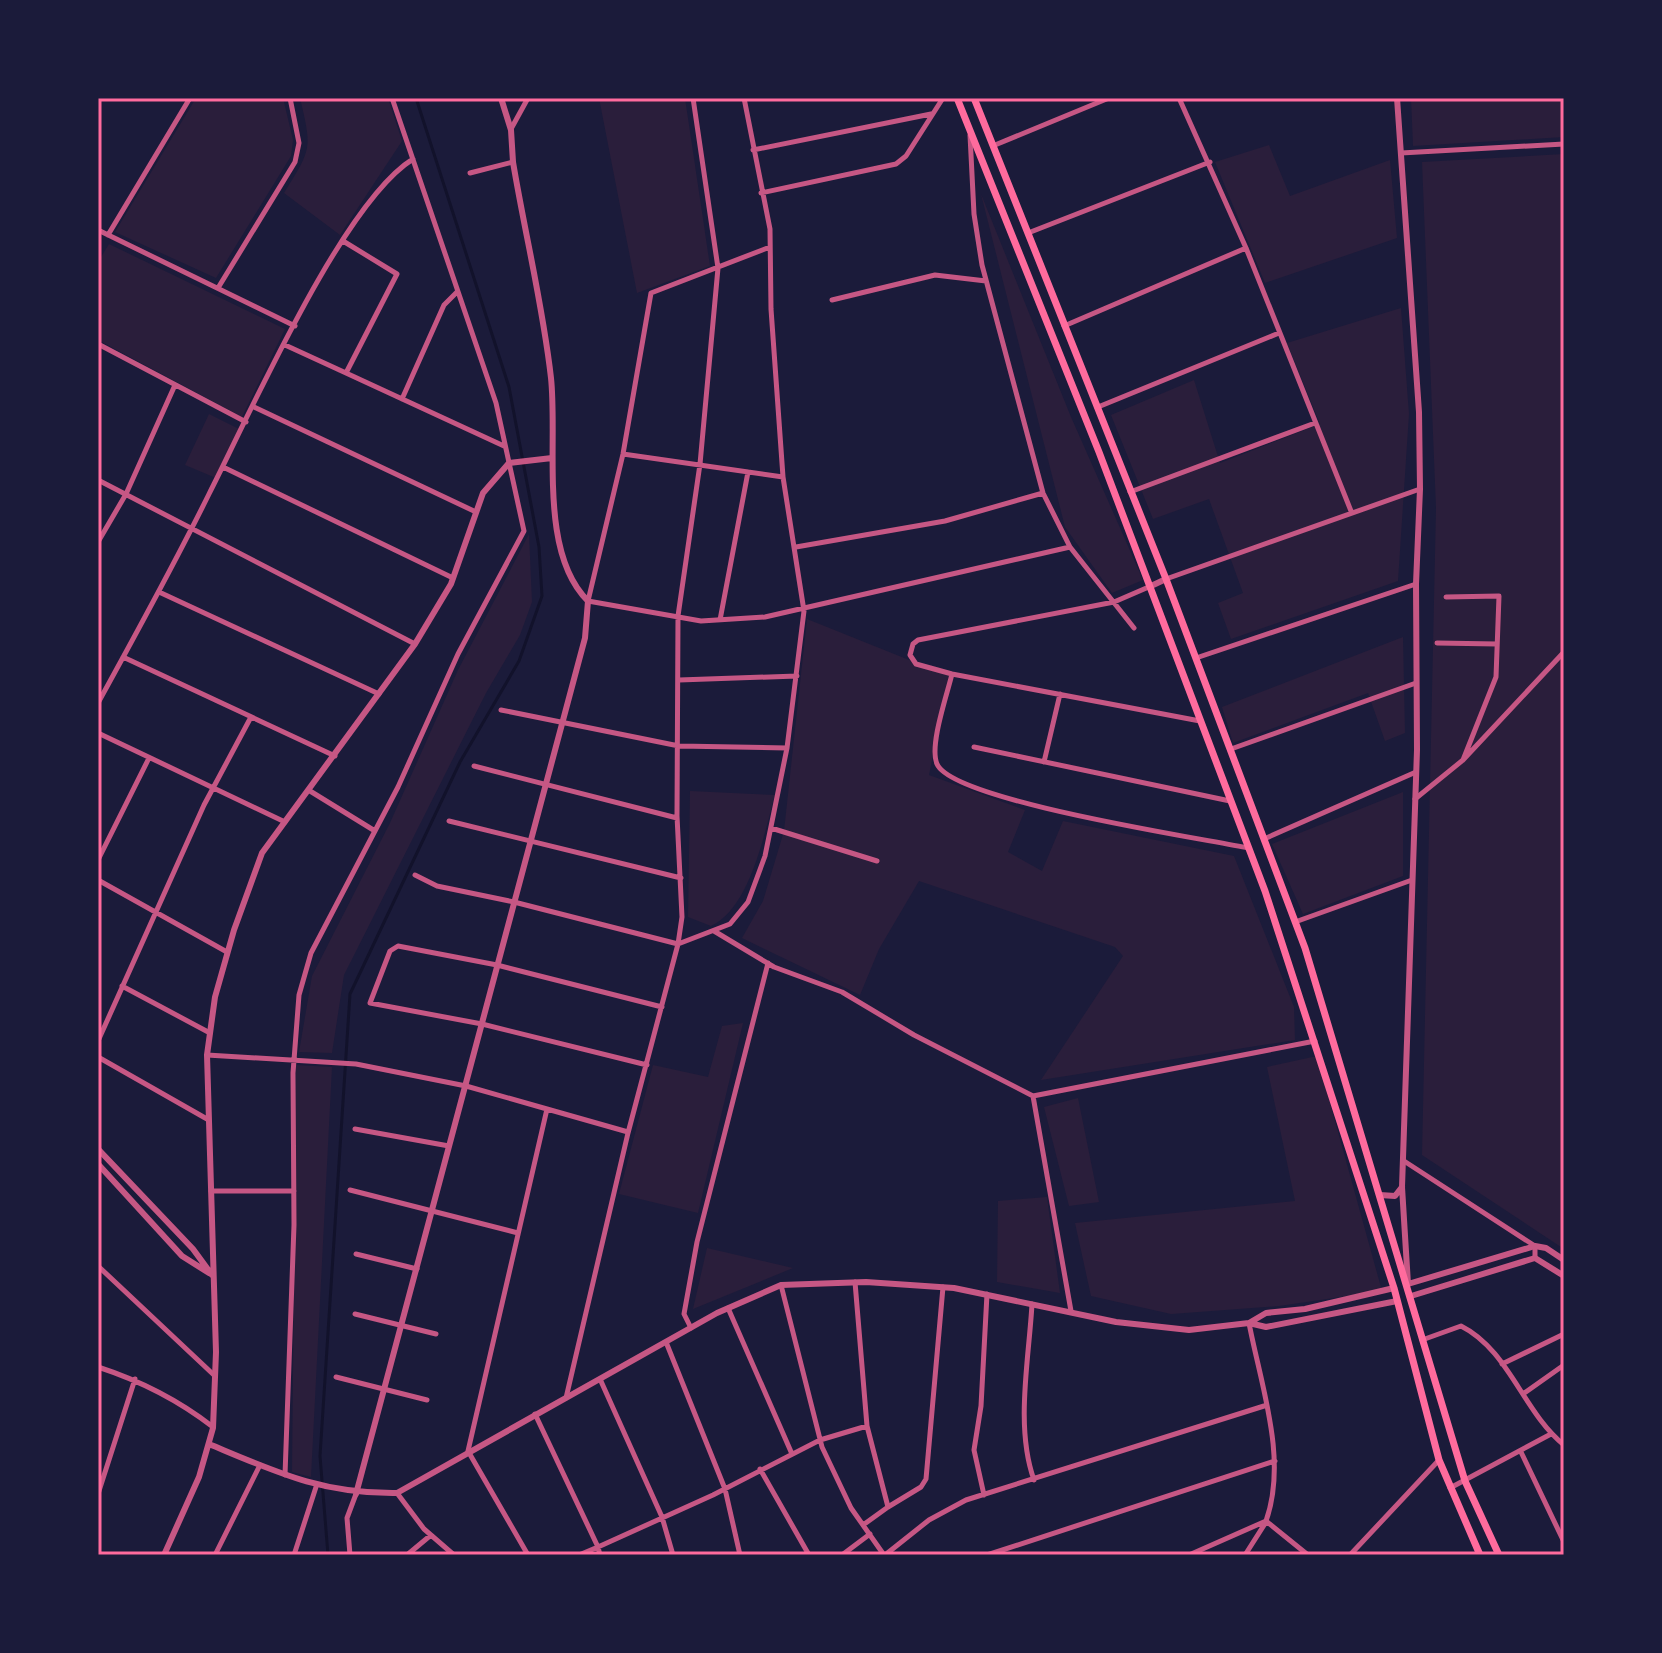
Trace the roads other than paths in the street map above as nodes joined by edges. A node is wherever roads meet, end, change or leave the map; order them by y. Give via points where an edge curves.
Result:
1 (190, 98) edge
2 (290, 98) edge
3 (392, 98) edge
4 (501, 98) edge
5 (528, 98) edge
6 (693, 98) edge
7 (744, 98) edge
8 (943, 98) edge
9 (957, 98) edge
10 (974, 98) edge
11 (1109, 98) edge
12 (1179, 98) edge
13 (1397, 98) edge
14 (932, 114) junction
15 (969, 126) junction
16 (511, 130) junction
17 (1564, 144) edge
18 (995, 145) junction
19 (753, 150) junction
20 (1401, 153) junction
21 (413, 159) junction
22 (513, 162) junction
23 (1210, 162) junction
24 (470, 173) dead end
25 (761, 193) junction
26 (98, 230) edge
27 (1028, 233) junction
28 (108, 235) junction
29 (343, 241) junction
30 (770, 247) junction
31 (1246, 248) junction
32 (718, 268) junction
33 (986, 281) junction
34 (218, 288) junction
35 (457, 292) junction
36 (832, 300) dead end
37 (295, 326) junction
38 (1064, 326) junction
39 (1279, 333) junction
40 (98, 344) edge
41 (285, 345) junction
42 (346, 373) junction
43 (175, 385) junction
44 (402, 399) junction
45 (254, 407) junction
46 (1097, 408) junction
47 (246, 422) junction
48 (1315, 423) junction
49 (505, 446) junction
50 (623, 454) junction
51 (552, 458) junction
52 (512, 462) junction
53 (700, 464) junction
54 (223, 467) junction
55 (748, 472) junction
56 (783, 477) junction
57 (98, 480) edge
58 (1420, 489) junction
59 (1130, 492) junction
60 (1043, 493) junction
61 (126, 494) junction
62 (1351, 511) junction
63 (476, 512) junction
64 (192, 528) junction
65 (98, 542) edge
66 (796, 547) junction
67 (1070, 547) junction
68 (453, 578) junction
69 (1166, 579) junction
70 (1416, 584) junction
71 (1151, 586) junction
72 (159, 592) junction
73 (1446, 597) dead end
74 (588, 601) junction
75 (1114, 602) junction
76 (804, 611) junction
77 (678, 616) junction
78 (720, 620) junction
79 (1134, 628) dead end
80 (1437, 643) dead end
81 (415, 644) junction
82 (1497, 644) junction
83 (1564, 652) edge
84 (123, 657) junction
85 (1196, 658) junction
86 (952, 674) junction
87 (797, 676) junction
88 (679, 680) junction
89 (1416, 683) junction
90 (1060, 694) junction
91 (379, 695) junction
92 (99, 701) edge
93 (501, 710) dead end
94 (251, 717) junction
95 (562, 719) junction
96 (1201, 721) junction
97 (98, 733) edge
98 (679, 746) junction
99 (974, 747) dead end
100 (787, 748) junction
101 (1231, 749) junction
102 (336, 756) junction
103 (149, 758) junction
104 (1463, 760) junction
105 (1044, 762) junction
106 (474, 766) dead end
107 (1416, 772) junction
108 (544, 784) junction
109 (213, 789) junction
110 (310, 791) junction
111 (1414, 799) junction
112 (1230, 801) junction
113 (677, 818) junction
114 (449, 821) dead end
115 (286, 822) junction
116 (771, 828) junction
117 (375, 831) junction
118 (1264, 839) junction
119 (529, 841) junction
120 (1248, 848) junction
121 (98, 860) edge
122 (877, 861) dead end
123 (415, 875) dead end
124 (681, 878) junction
125 (98, 880) edge
126 (1412, 880) junction
127 (514, 902) junction
128 (155, 912) junction
129 (1295, 922) junction
130 (713, 930) junction
131 (678, 944) junction
132 (227, 952) junction
133 (768, 963) junction
134 (497, 965) junction
135 (122, 986) junction
136 (662, 1007) junction
137 (482, 1024) junction
138 (210, 1033) junction
139 (98, 1041) edge
140 (1316, 1041) junction
141 (207, 1055) junction
142 (98, 1057) edge
143 (294, 1061) junction
144 (647, 1065) junction
145 (466, 1086) junction
146 (1033, 1096) junction
147 (547, 1109) junction
148 (207, 1119) junction
149 (355, 1129) dead end
150 (628, 1133) junction
151 (450, 1146) junction
152 (98, 1149) edge
153 (1404, 1161) junction
154 (98, 1164) edge
155 (1402, 1187) junction
156 (350, 1190) dead end
157 (209, 1191) junction
158 (294, 1191) junction
159 (1380, 1195) junction
160 (433, 1208) junction
161 (518, 1233) junction
162 (1535, 1246) junction
163 (356, 1254) dead end
164 (1535, 1258) junction
165 (1564, 1260) edge
166 (98, 1266) edge
167 (417, 1269) junction
168 (212, 1275) junction
169 (1564, 1276) edge
170 (855, 1282) junction
171 (1408, 1284) junction
172 (781, 1285) junction
173 (943, 1287) junction
174 (1394, 1288) junction
175 (987, 1294) junction
176 (1411, 1296) junction
177 (1397, 1301) junction
178 (1033, 1303) junction
179 (728, 1308) junction
180 (1071, 1311) junction
181 (355, 1314) dead end
182 (1249, 1323) junction
183 (401, 1326) junction
184 (691, 1328) junction
185 (436, 1334) dead end
186 (1564, 1334) edge
187 (1422, 1340) junction
188 (666, 1342) junction
189 (1502, 1364) junction
190 (1564, 1365) edge
191 (98, 1367) edge
192 (215, 1377) junction
193 (336, 1377) dead end
194 (600, 1378) junction
195 (135, 1379) junction
196 (384, 1389) junction
197 (1523, 1394) junction
198 (566, 1398) junction
199 (427, 1400) dead end
200 (1264, 1406) junction
201 (535, 1414) junction
202 (867, 1426) junction
203 (213, 1428) junction
204 (1551, 1434) junction
205 (820, 1440) junction
206 (209, 1444) junction
207 (1564, 1445) edge
208 (468, 1451) junction
209 (1521, 1452) junction
210 (792, 1454) junction
211 (1439, 1460) junction
212 (1275, 1461) junction
213 (260, 1465) junction
214 (760, 1469) junction
215 (285, 1475) junction
216 (1034, 1480) junction
217 (1465, 1481) junction
218 (316, 1487) junction
219 (1450, 1488) junction
220 (725, 1489) junction
221 (397, 1493) junction
222 (98, 1494) edge
223 (356, 1494) junction
224 (984, 1495) junction
225 (888, 1507) junction
226 (662, 1517) junction
227 (1266, 1521) junction
228 (863, 1525) junction
229 (870, 1534) junction
230 (431, 1535) junction
231 (1564, 1542) edge
232 (598, 1547) junction
233 (164, 1555) edge
234 (215, 1555) edge
235 (294, 1555) edge
236 (350, 1555) edge
237 (407, 1555) edge
238 (454, 1555) edge
239 (528, 1555) edge
240 (579, 1555) edge
241 (600, 1555) edge
242 (673, 1555) edge
243 (740, 1555) edge
244 (809, 1555) edge
245 (842, 1555) edge
246 (885, 1555) edge
247 (987, 1555) edge
248 (1189, 1555) edge
249 (1245, 1555) edge
250 (1308, 1555) edge
251 (1350, 1555) edge
252 (1480, 1555) edge
253 (1499, 1555) edge

1 - 28 street
2 - 34 street via 299,143 295,162
3 - 21 street
4 - 16 street
5 - 16 street
6 - 32 street
7 - 19 street
8 - 14 street
9 - 15 main road
10 - 18 main road
11 - 18 street
12 - 23 street
13 - 20 street
14 - 19 street
14 - 25 street via 896,164
15 - 33 street via 974,214
15 - 71 main road
16 - 22 street
17 - 20 street
18 - 27 main road
19 - 25 street
20 - 58 street
21 - 29 street via 398,168
21 - 35 street
22 - 24 street
22 - 51 street via 551,380
23 - 27 street
23 - 31 street
25 - 30 street
26 - 28 street
27 - 38 main road
28 - 34 street
29 - 37 street
29 - 42 street via 397,274
30 - 32 street
30 - 56 street
31 - 38 street
31 - 39 street
32 - 50 street via 651,293
32 - 53 street
33 - 36 street via 935,275
33 - 60 street
34 - 37 street
35 - 44 street via 444,305
35 - 49 street via 496,403
37 - 41 street
38 - 46 main road
39 - 46 street
39 - 48 street
40 - 43 street
41 - 42 street
41 - 45 street
42 - 44 street
43 - 47 street
43 - 61 street
44 - 49 street
45 - 47 street
45 - 63 street
46 - 59 main road
47 - 54 street
48 - 59 street
48 - 62 street
49 - 52 street
50 - 53 street
50 - 74 street
51 - 52 street
51 - 74 street via 559,531 572,585
52 - 63 street via 483,493
52 - 117 street via 524,531 458,654
53 - 55 street
53 - 77 street
54 - 64 street
54 - 68 street
55 - 56 street
55 - 78 street
56 - 66 street
57 - 61 street
58 - 62 street
58 - 70 street
59 - 69 main road
60 - 66 street via 945,521
60 - 67 street
61 - 64 street
61 - 65 street
62 - 69 street
63 - 68 street
64 - 72 street
64 - 81 street
66 - 76 street
67 - 75 street
67 - 76 street
68 - 81 street
69 - 71 street
69 - 85 main road
70 - 85 street
70 - 89 street
71 - 75 street
71 - 96 main road
72 - 84 street
72 - 91 street
73 - 82 street via 1499,596
74 - 77 street
74 - 95 street via 585,638
75 - 79 street
75 - 86 street via 918,640 910,650 912,660
76 - 78 street
76 - 87 street
77 - 78 street
77 - 88 street
80 - 82 street
81 - 91 street
82 - 104 street via 1496,677
83 - 104 street
84 - 92 street
84 - 94 street
85 - 101 main road
86 - 90 street
86 - 120 street via 934,752 943,774 959,784 1066,813
87 - 88 street
87 - 100 street
88 - 98 street
89 - 101 street
89 - 107 street
90 - 96 street
90 - 105 street
91 - 102 street
93 - 95 street
94 - 102 street
94 - 109 street
95 - 98 street
95 - 108 street
96 - 112 main road
97 - 103 street
98 - 100 street
98 - 113 street
99 - 105 street
100 - 116 street
101 - 118 main road
102 - 110 street
103 - 109 street
103 - 121 street
104 - 111 street
105 - 112 street
106 - 108 street
107 - 111 street
107 - 118 street
108 - 113 street
108 - 119 street
109 - 115 street
109 - 128 street
110 - 115 street
110 - 117 street
111 - 126 street
112 - 120 main road
113 - 124 street
114 - 119 street
115 - 132 street via 262,853
116 - 122 street
116 - 130 street via 748,902 730,924
117 - 143 street via 311,953 299,995
118 - 129 main road
119 - 124 street
119 - 127 street
120 - 140 main road
123 - 127 street via 437,886
124 - 131 street
125 - 128 street
126 - 129 street
126 - 153 street
127 - 131 street
127 - 134 street
128 - 132 street
128 - 135 street
129 - 159 main road
130 - 131 street
130 - 133 street
131 - 136 street
132 - 138 street
133 - 146 street via 842,992
133 - 184 street via 697,1242 684,1314
134 - 136 street
134 - 137 street
134 - 137 street via 395,947 370,1003
135 - 138 street
135 - 139 street
136 - 144 street
137 - 144 street
137 - 145 street
138 - 141 street
140 - 146 street
140 - 174 main road
141 - 143 street
141 - 148 street
142 - 148 street
143 - 145 street via 356,1064
143 - 158 street
144 - 150 street
145 - 147 street
145 - 151 street
146 - 180 street
147 - 150 street
147 - 161 street
148 - 157 street
149 - 151 street
150 - 198 street
151 - 160 street
152 - 168 street
153 - 155 street
153 - 162 street
154 - 168 street via 182,1256
155 - 159 street via 1395,1196
155 - 171 street
156 - 160 street
157 - 158 street
157 - 168 street
158 - 215 street
159 - 171 main road
160 - 161 street
160 - 167 street
161 - 208 street
162 - 164 street
162 - 165 street
162 - 171 street
163 - 167 street
164 - 169 street
164 - 176 street
166 - 192 street
167 - 183 street
168 - 192 street
170 - 172 street
170 - 173 street
170 - 202 street
171 - 174 main road
171 - 176 main road
172 - 179 street
172 - 205 street
173 - 175 street
173 - 225 street via 926,1479
174 - 177 main road
174 - 182 street via 1266,1313
175 - 178 street
175 - 224 street via 974,1450
176 - 177 main road
176 - 187 main road
177 - 182 street via 1266,1327
177 - 211 main road
178 - 180 street
178 - 216 street via 1025,1409 1028,1465
179 - 184 street
179 - 210 street
180 - 182 street via 1189,1330
181 - 183 street
182 - 200 street
183 - 185 street
183 - 196 street
184 - 188 street
186 - 189 street
187 - 189 street via 1461,1326 1476,1333
187 - 217 main road
188 - 194 street
188 - 220 street
189 - 197 street
190 - 197 street
191 - 195 street
192 - 203 street
193 - 196 street
194 - 198 street
194 - 226 street
195 - 203 street via 183,1403
195 - 222 street
196 - 199 street
196 - 223 street
197 - 204 street
198 - 201 street
200 - 212 street
200 - 216 street
201 - 208 street
201 - 232 street
202 - 205 street
202 - 225 street
203 - 206 street
204 - 207 street
204 - 209 street
205 - 210 street
205 - 228 street
206 - 213 street
206 - 233 street
208 - 221 street
208 - 239 street
209 - 217 street
209 - 231 street
210 - 214 street
211 - 219 main road
211 - 251 street
212 - 227 street via 1275,1495
212 - 247 street
213 - 215 street
213 - 234 street
214 - 220 street
214 - 244 street
215 - 218 street
216 - 224 street
217 - 219 street
217 - 253 main road
218 - 223 street
218 - 235 street
219 - 252 main road
220 - 226 street
220 - 243 street
221 - 223 street
221 - 230 street
223 - 236 street via 347,1518
224 - 246 street via 929,1520
225 - 228 street
226 - 232 street
226 - 242 street
227 - 248 street
227 - 249 street
227 - 250 street
228 - 229 street
229 - 245 street
229 - 246 street
230 - 237 street
230 - 238 street
232 - 240 street
232 - 241 street

